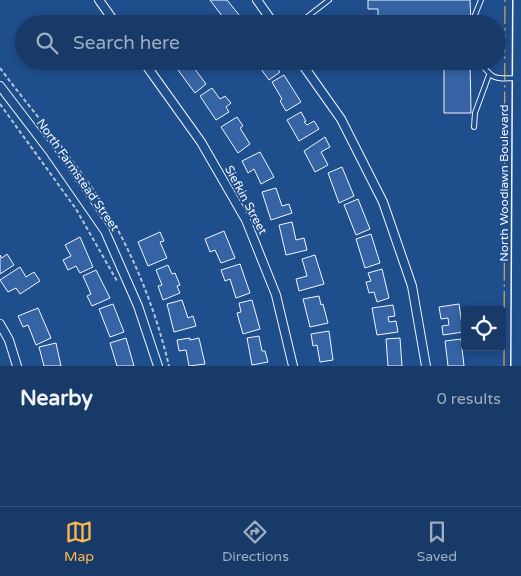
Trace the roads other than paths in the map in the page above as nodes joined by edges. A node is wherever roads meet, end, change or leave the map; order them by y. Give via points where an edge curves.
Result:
1 (99, 0) edge
2 (257, 0) edge
3 (329, 0) edge
4 (481, 0) edge
5 (519, 0) edge
6 (110, 15) edge
7 (268, 15) edge
8 (310, 15) edge
9 (475, 15) edge
10 (149, 70) edge
11 (306, 70) edge
12 (485, 70) edge
13 (489, 75) junction
14 (520, 78) edge
15 (0, 86) edge
16 (474, 127) dead end
17 (519, 261) edge
18 (0, 324) edge
19 (17, 366) edge
20 (158, 366) edge
21 (293, 366) edge
22 (426, 366) edge
23 (517, 366) edge

1 - 6 street
2 - 7 street
3 - 8 lane
4 - 9 lane
5 - 14 main road, North Woodlawn Boulevard
10 - 21 street, Siefkin Street via 201,142 246,220 276,294
11 - 22 street via 341,119 383,202 412,286
12 - 13 lane
13 - 14 lane
13 - 16 lane via 475,113
14 - 17 main road, North Woodlawn Boulevard
15 - 20 street, North Farmstead Street via 106,231 138,306
17 - 23 main road, North Woodlawn Boulevard
18 - 19 street

